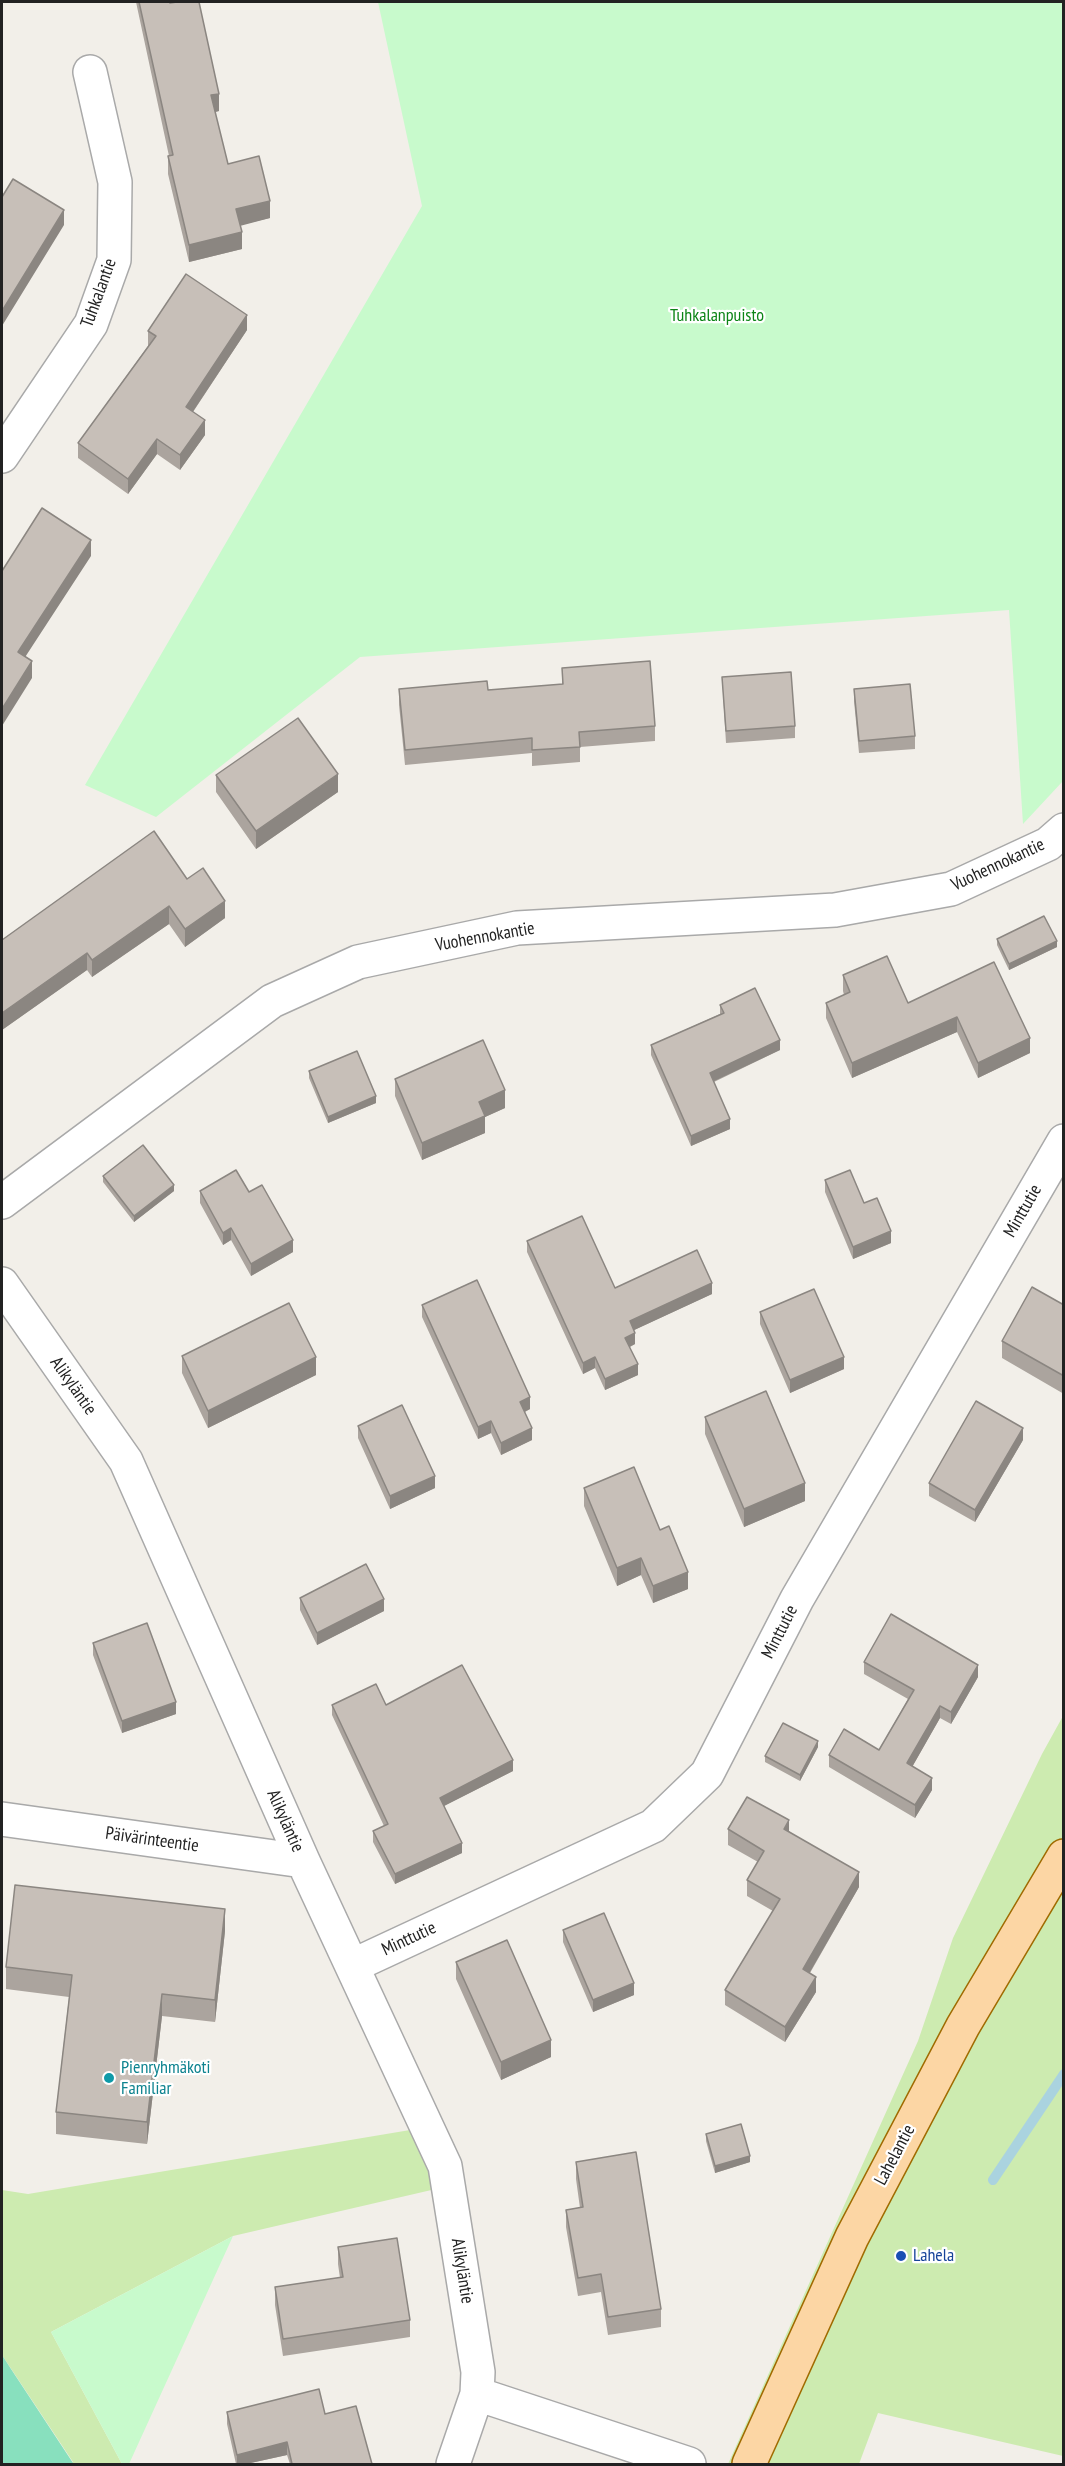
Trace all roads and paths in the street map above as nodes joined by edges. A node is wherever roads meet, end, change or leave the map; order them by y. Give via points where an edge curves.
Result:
1 (90, 72) dead end
2 (2, 456) edge
3 (1064, 830) edge
4 (1064, 1141) edge
5 (2, 1202) edge
6 (2, 1284) edge
7 (2, 1820) edge
8 (1064, 1856) edge
9 (303, 1861) junction
10 (352, 1966) junction
11 (477, 2394) junction
12 (453, 2464) edge
13 (689, 2464) edge
14 (749, 2464) edge

1 - 2 street, Tuhkalantie via 115,182 114,260 91,324
3 - 5 street, Vuohennokantie via 1048,844 951,889 835,910 517,928 358,962 272,1001
4 - 10 street, Minttutie via 797,1599 707,1774 653,1826
6 - 9 street, Alikyläntie via 126,1461
7 - 9 street, Päivärinteentie
8 - 14 main road, Lahelantie via 963,2026 852,2237
9 - 10 street, Alikyläntie
10 - 11 street, Alikyläntie via 446,2166 478,2372
11 - 12 street, Alikyläntie
11 - 13 street

